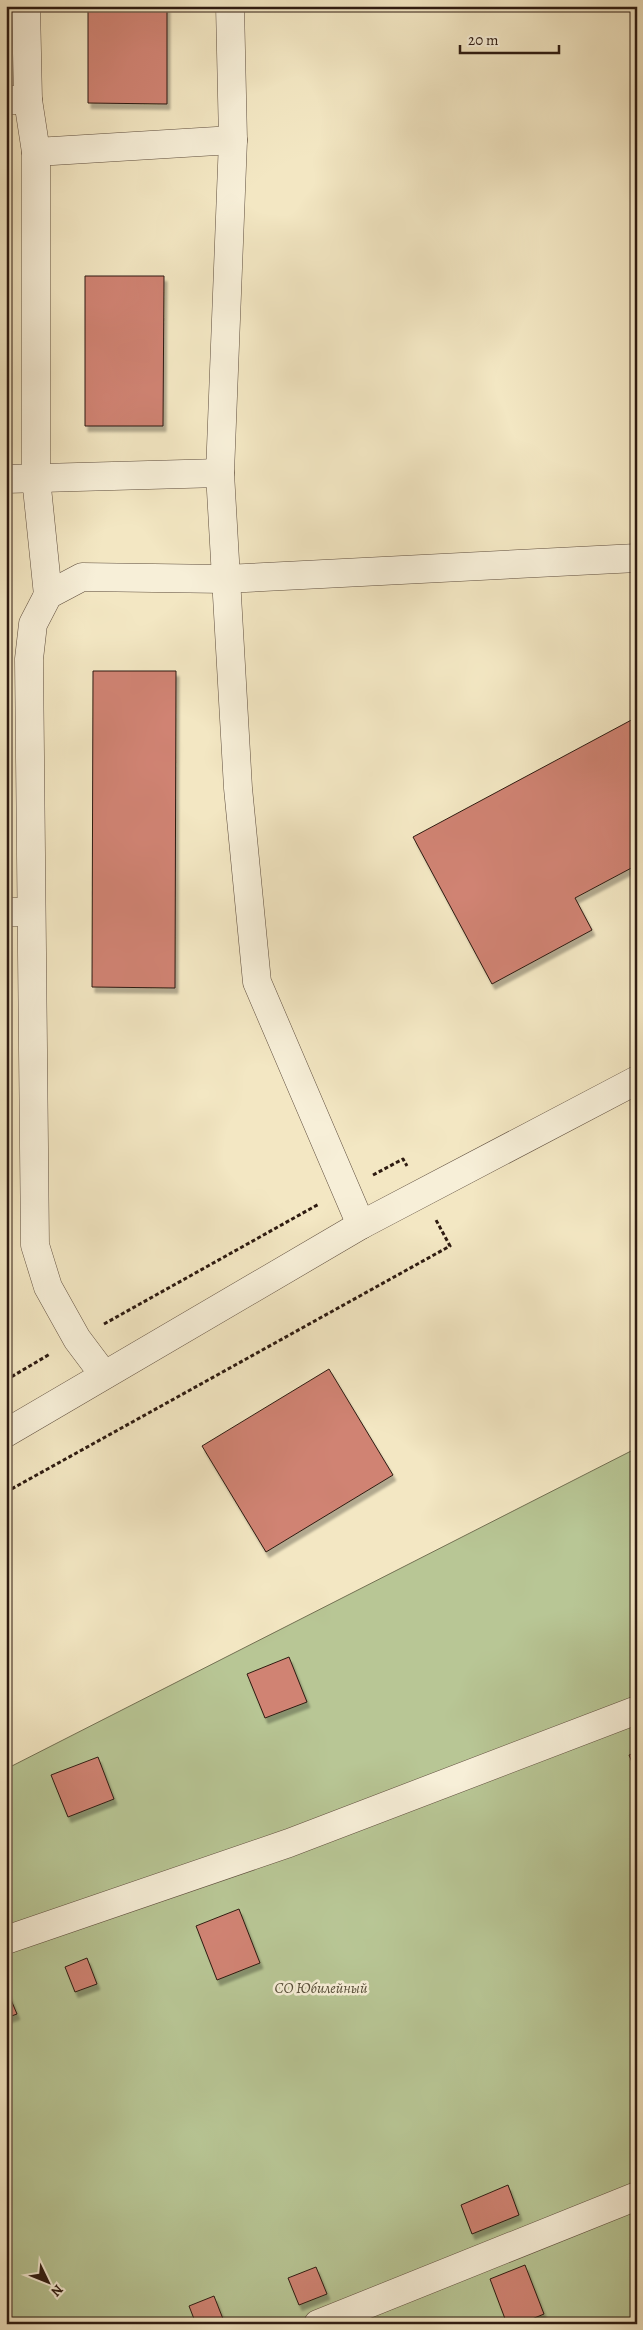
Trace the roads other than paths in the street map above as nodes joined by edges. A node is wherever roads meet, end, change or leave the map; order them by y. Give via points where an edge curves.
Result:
1 (26, 6) edge
2 (230, 6) edge
3 (17, 100) edge
4 (232, 140) junction
5 (36, 152) junction
6 (220, 473) junction
7 (36, 478) junction
8 (6, 479) edge
9 (637, 558) edge
10 (225, 579) junction
11 (48, 595) junction
12 (19, 912) edge
13 (637, 1080) edge
14 (361, 1225) junction
15 (104, 1375) junction
16 (6, 1433) edge
17 (637, 1710) edge
18 (6, 1940) edge
19 (637, 2196) edge
20 (318, 2324) edge

1 - 3 lane
2 - 4 lane
3 - 5 lane
4 - 5 lane
4 - 6 lane
5 - 7 lane
6 - 7 lane
6 - 10 lane
7 - 8 lane
7 - 11 lane
9 - 10 lane
10 - 11 lane via 82,578
10 - 14 lane via 238,788 257,982
11 - 12 lane via 34,624 29,659
12 - 15 lane via 35,1244 48,1288
13 - 14 lane
14 - 15 lane
15 - 16 lane
17 - 18 lane via 289,1843
19 - 20 lane

